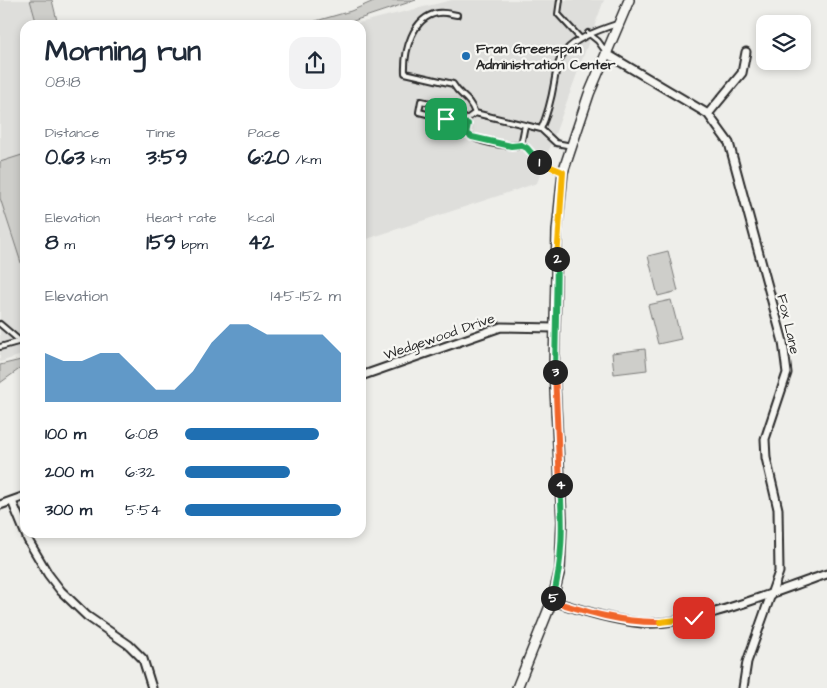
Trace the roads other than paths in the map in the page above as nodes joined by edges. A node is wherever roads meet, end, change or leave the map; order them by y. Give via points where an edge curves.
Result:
1 (560, 0) edge
2 (629, 0) edge
3 (457, 15) dead end
4 (621, 23) junction
5 (588, 33) junction
6 (580, 38) junction
7 (746, 52) dead end
8 (608, 54) junction
9 (476, 113) junction
10 (708, 114) junction
11 (443, 118) junction
12 (468, 124) junction
13 (525, 125) junction
14 (541, 128) junction
15 (521, 145) junction
16 (572, 146) junction
17 (563, 172) junction
18 (0, 324) edge
19 (555, 328) junction
20 (20, 338) edge
21 (20, 341) edge
22 (0, 347) edge
23 (366, 374) edge
24 (20, 498) edge
25 (12, 501) junction
26 (0, 505) edge
27 (20, 520) edge
28 (27, 538) edge
29 (827, 574) edge
30 (772, 592) junction
31 (552, 601) junction
32 (152, 688) edge
33 (517, 688) edge
34 (743, 688) edge

1 - 6 lane via 558,14
2 - 4 street
3 - 9 lane via 439,13 427,16 407,47 405,74 453,84 458,92 470,99
4 - 5 lane
4 - 8 street
5 - 6 lane
5 - 8 lane
6 - 14 lane via 568,46 556,64
7 - 10 street via 742,73
8 - 10 street, Fox Lane
8 - 16 street via 588,94
9 - 12 lane via 468,118
9 - 13 lane
10 - 30 street, Fox Lane via 729,143 782,342 787,373 765,439 778,517 778,572
11 - 11 lane via 439,105 421,101 419,112
11 - 12 lane
12 - 15 lane via 466,133 472,137 511,146
13 - 14 lane
13 - 15 lane
14 - 16 lane via 556,143
15 - 17 lane via 539,162
16 - 17 street
17 - 19 street via 557,230
18 - 20 lane
19 - 23 street, Wedgewood Drive via 501,327
19 - 31 street via 562,545
21 - 22 lane
24 - 25 street
25 - 26 street
25 - 27 street
28 - 32 street via 62,592 87,616 129,645 143,659
29 - 30 street
30 - 31 street via 694,618 642,623
30 - 34 street, Fox Lane via 747,662
31 - 33 street

